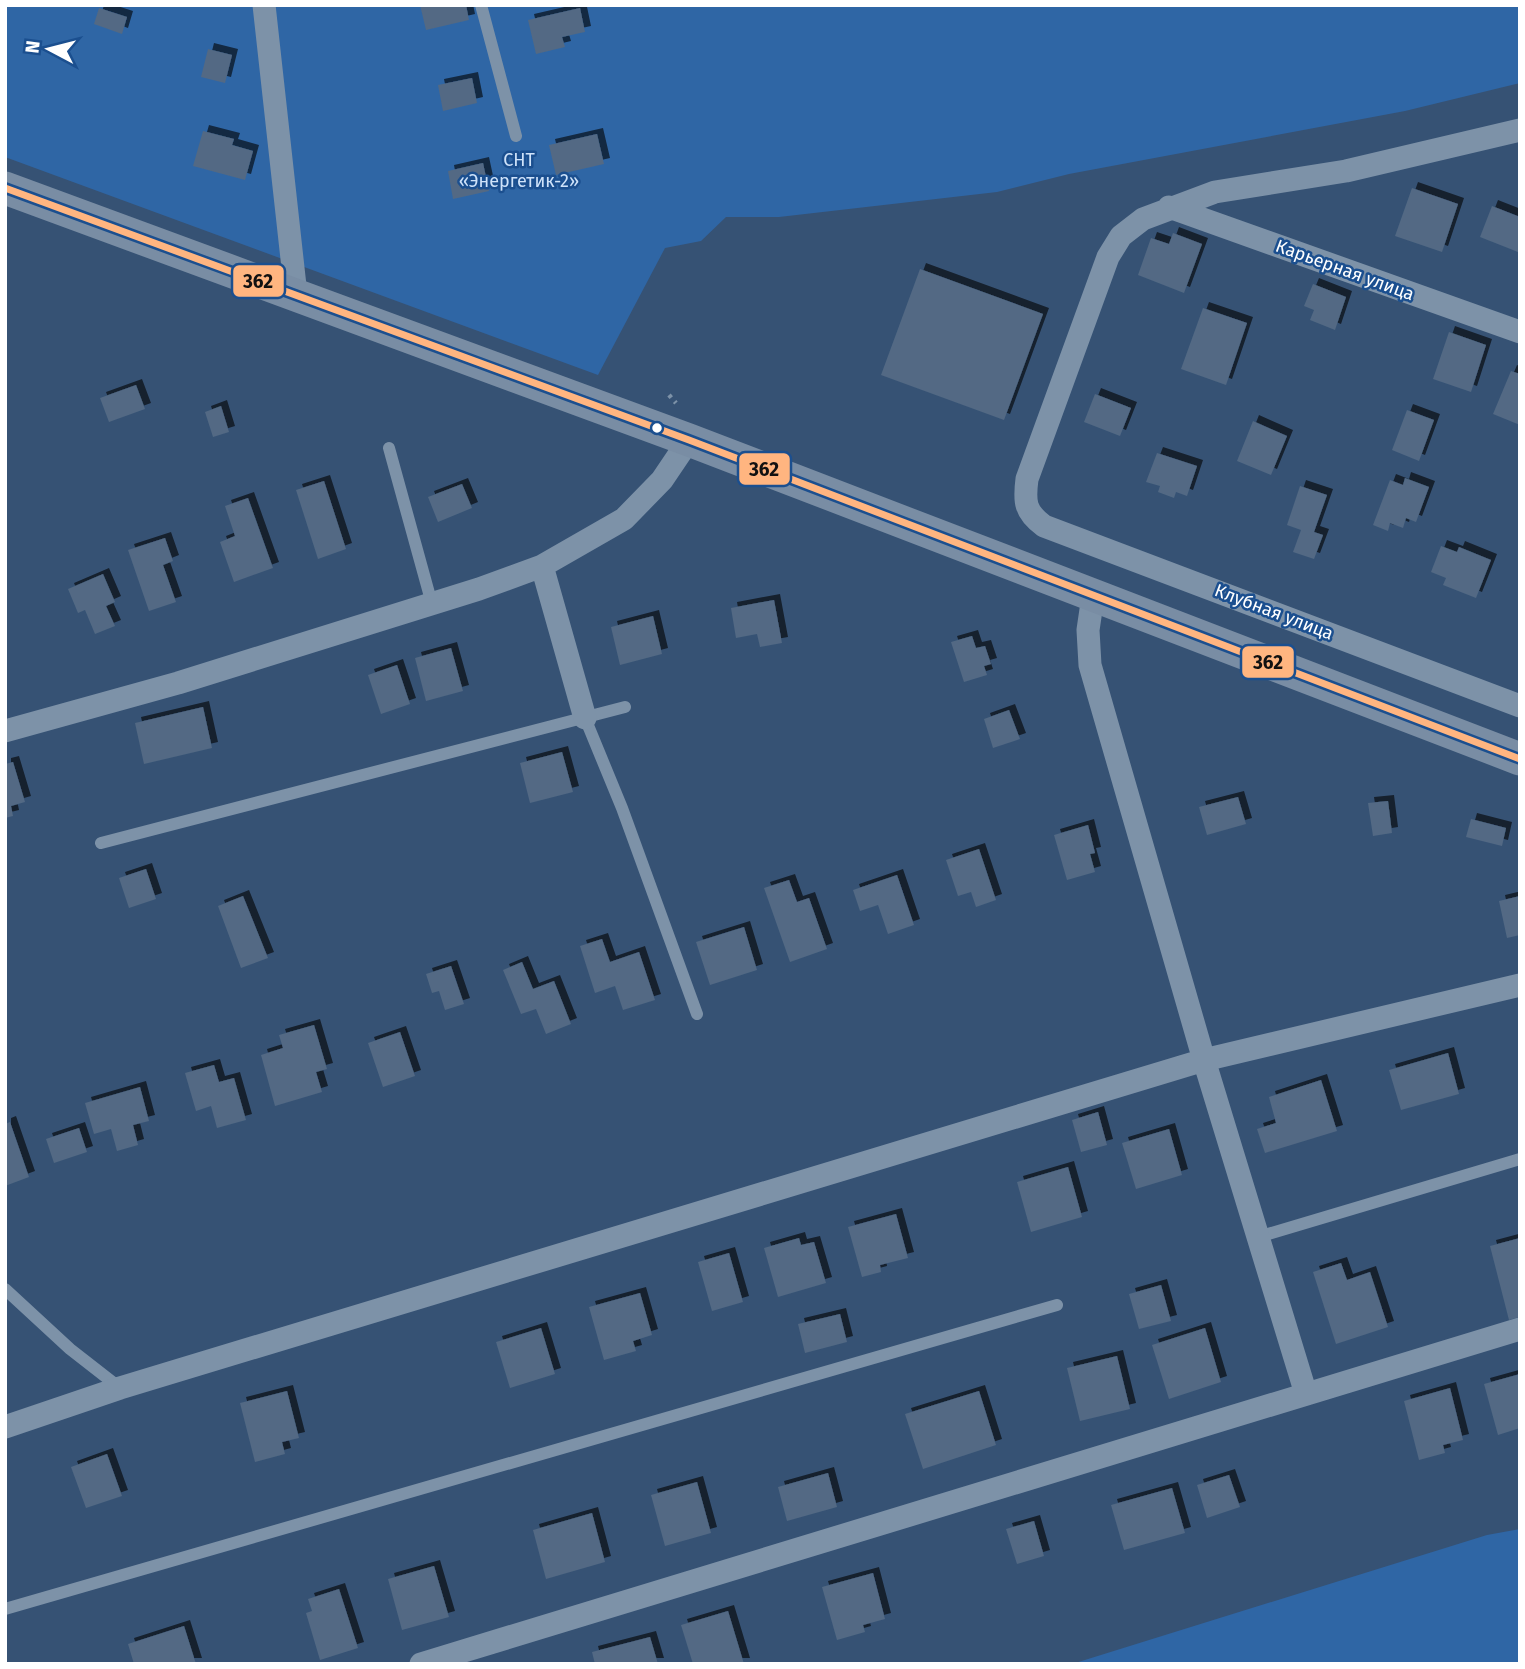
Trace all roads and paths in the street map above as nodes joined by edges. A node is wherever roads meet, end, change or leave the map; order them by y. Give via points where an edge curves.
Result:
1 (264, 5) edge
2 (481, 5) edge
3 (1520, 130) edge
4 (516, 136) dead end
5 (5, 188) edge
6 (1169, 207) junction
7 (296, 295) junction
8 (1520, 332) edge
9 (689, 440) junction
10 (389, 448) dead end
11 (542, 566) junction
12 (1093, 596) junction
13 (432, 604) junction
14 (1520, 706) edge
15 (625, 707) dead end
16 (585, 718) junction
17 (5, 731) edge
18 (1520, 759) edge
19 (102, 843) dead end
20 (1520, 985) edge
21 (697, 1014) dead end
22 (1204, 1059) junction
23 (1520, 1159) edge
24 (1258, 1237) junction
25 (5, 1289) edge
26 (1057, 1305) dead end
27 (1520, 1329) edge
28 (120, 1388) junction
29 (1306, 1394) junction
30 (5, 1427) edge
31 (5, 1609) edge
32 (421, 1664) edge

1 - 7 street
2 - 4 lane
3 - 6 street via 1346,171 1215,192
5 - 7 main road
6 - 8 street, Карьерная улица
6 - 14 street, Клубная улица via 1121,236 1108,257 1027,479 1024,501 1030,516 1044,526
7 - 9 main road
9 - 11 street via 662,480 624,519
9 - 12 main road
10 - 13 lane
11 - 13 street
11 - 16 street
12 - 18 main road
12 - 22 street via 1088,630 1090,665
13 - 17 street
15 - 16 lane
16 - 19 lane
16 - 21 lane
20 - 22 street
22 - 24 street
22 - 28 street
23 - 24 lane
24 - 29 street
25 - 28 lane
26 - 31 lane
27 - 29 street
28 - 30 street
29 - 32 street

